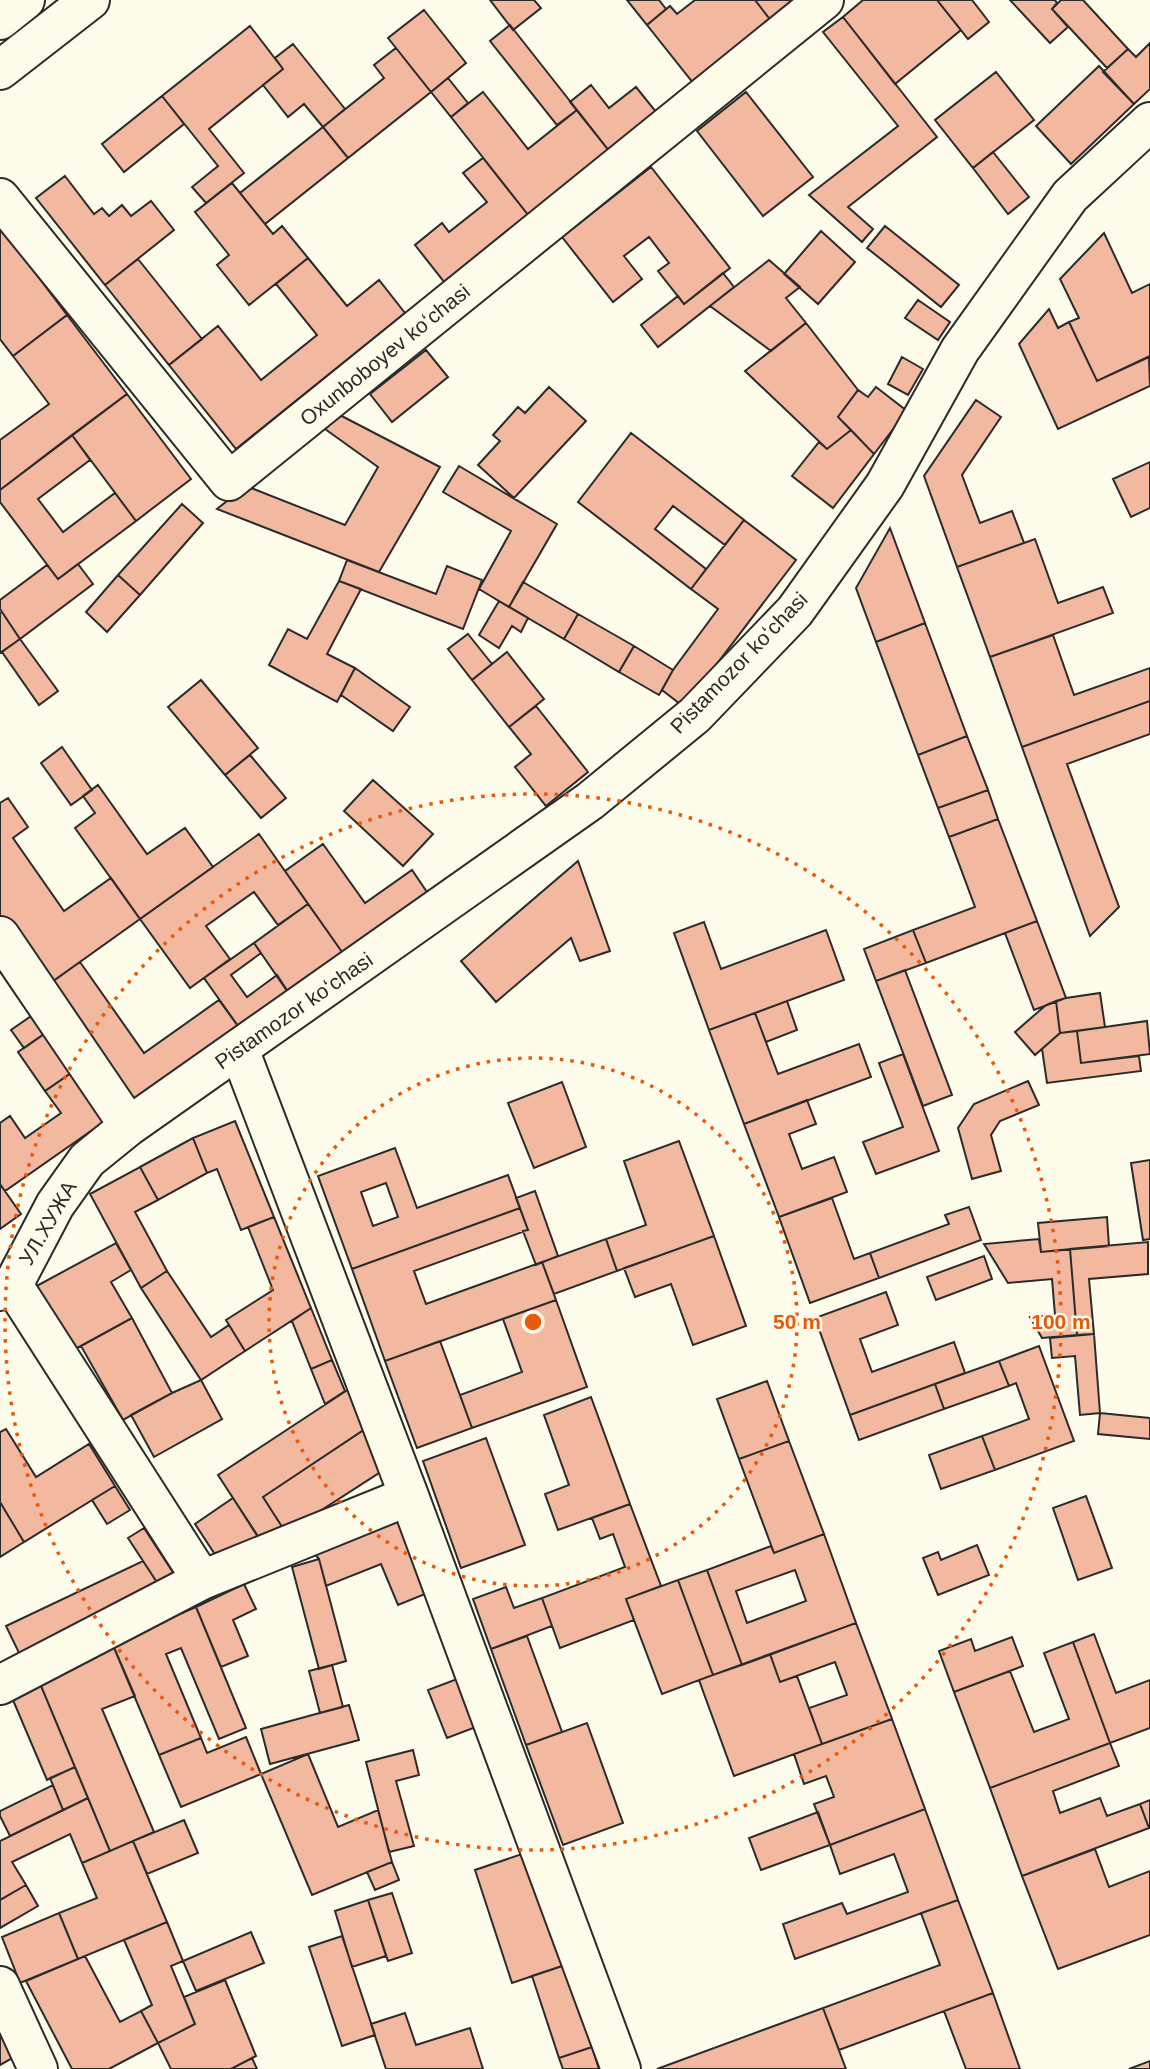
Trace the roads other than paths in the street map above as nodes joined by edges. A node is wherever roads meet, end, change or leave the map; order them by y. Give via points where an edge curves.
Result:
1 (25, 0) edge
2 (90, 0) edge
3 (824, 0) edge
4 (0, 20) edge
5 (0, 70) edge
6 (1150, 122) edge
7 (0, 198) edge
8 (0, 936) edge
9 (239, 1049) junction
10 (129, 1126) junction
11 (6, 1288) edge
12 (408, 1496) junction
13 (202, 1580) junction
14 (0, 1685) edge
15 (0, 1986) edge
16 (38, 2069) edge
17 (621, 2069) edge

1 - 4 street
2 - 5 street
3 - 7 street, Oxunboboyev koʻchasi via 229,481
6 - 9 street, Pistamozor koʻchasi via 1070,196 960,350 885,485 803,601 695,715 590,801
8 - 10 street
9 - 10 street, Pistamozor koʻchasi
9 - 12 street
10 - 11 street, УЛ.ХУЖА via 87,1160
11 - 13 street
12 - 13 street
12 - 17 street
13 - 14 street
15 - 16 street

